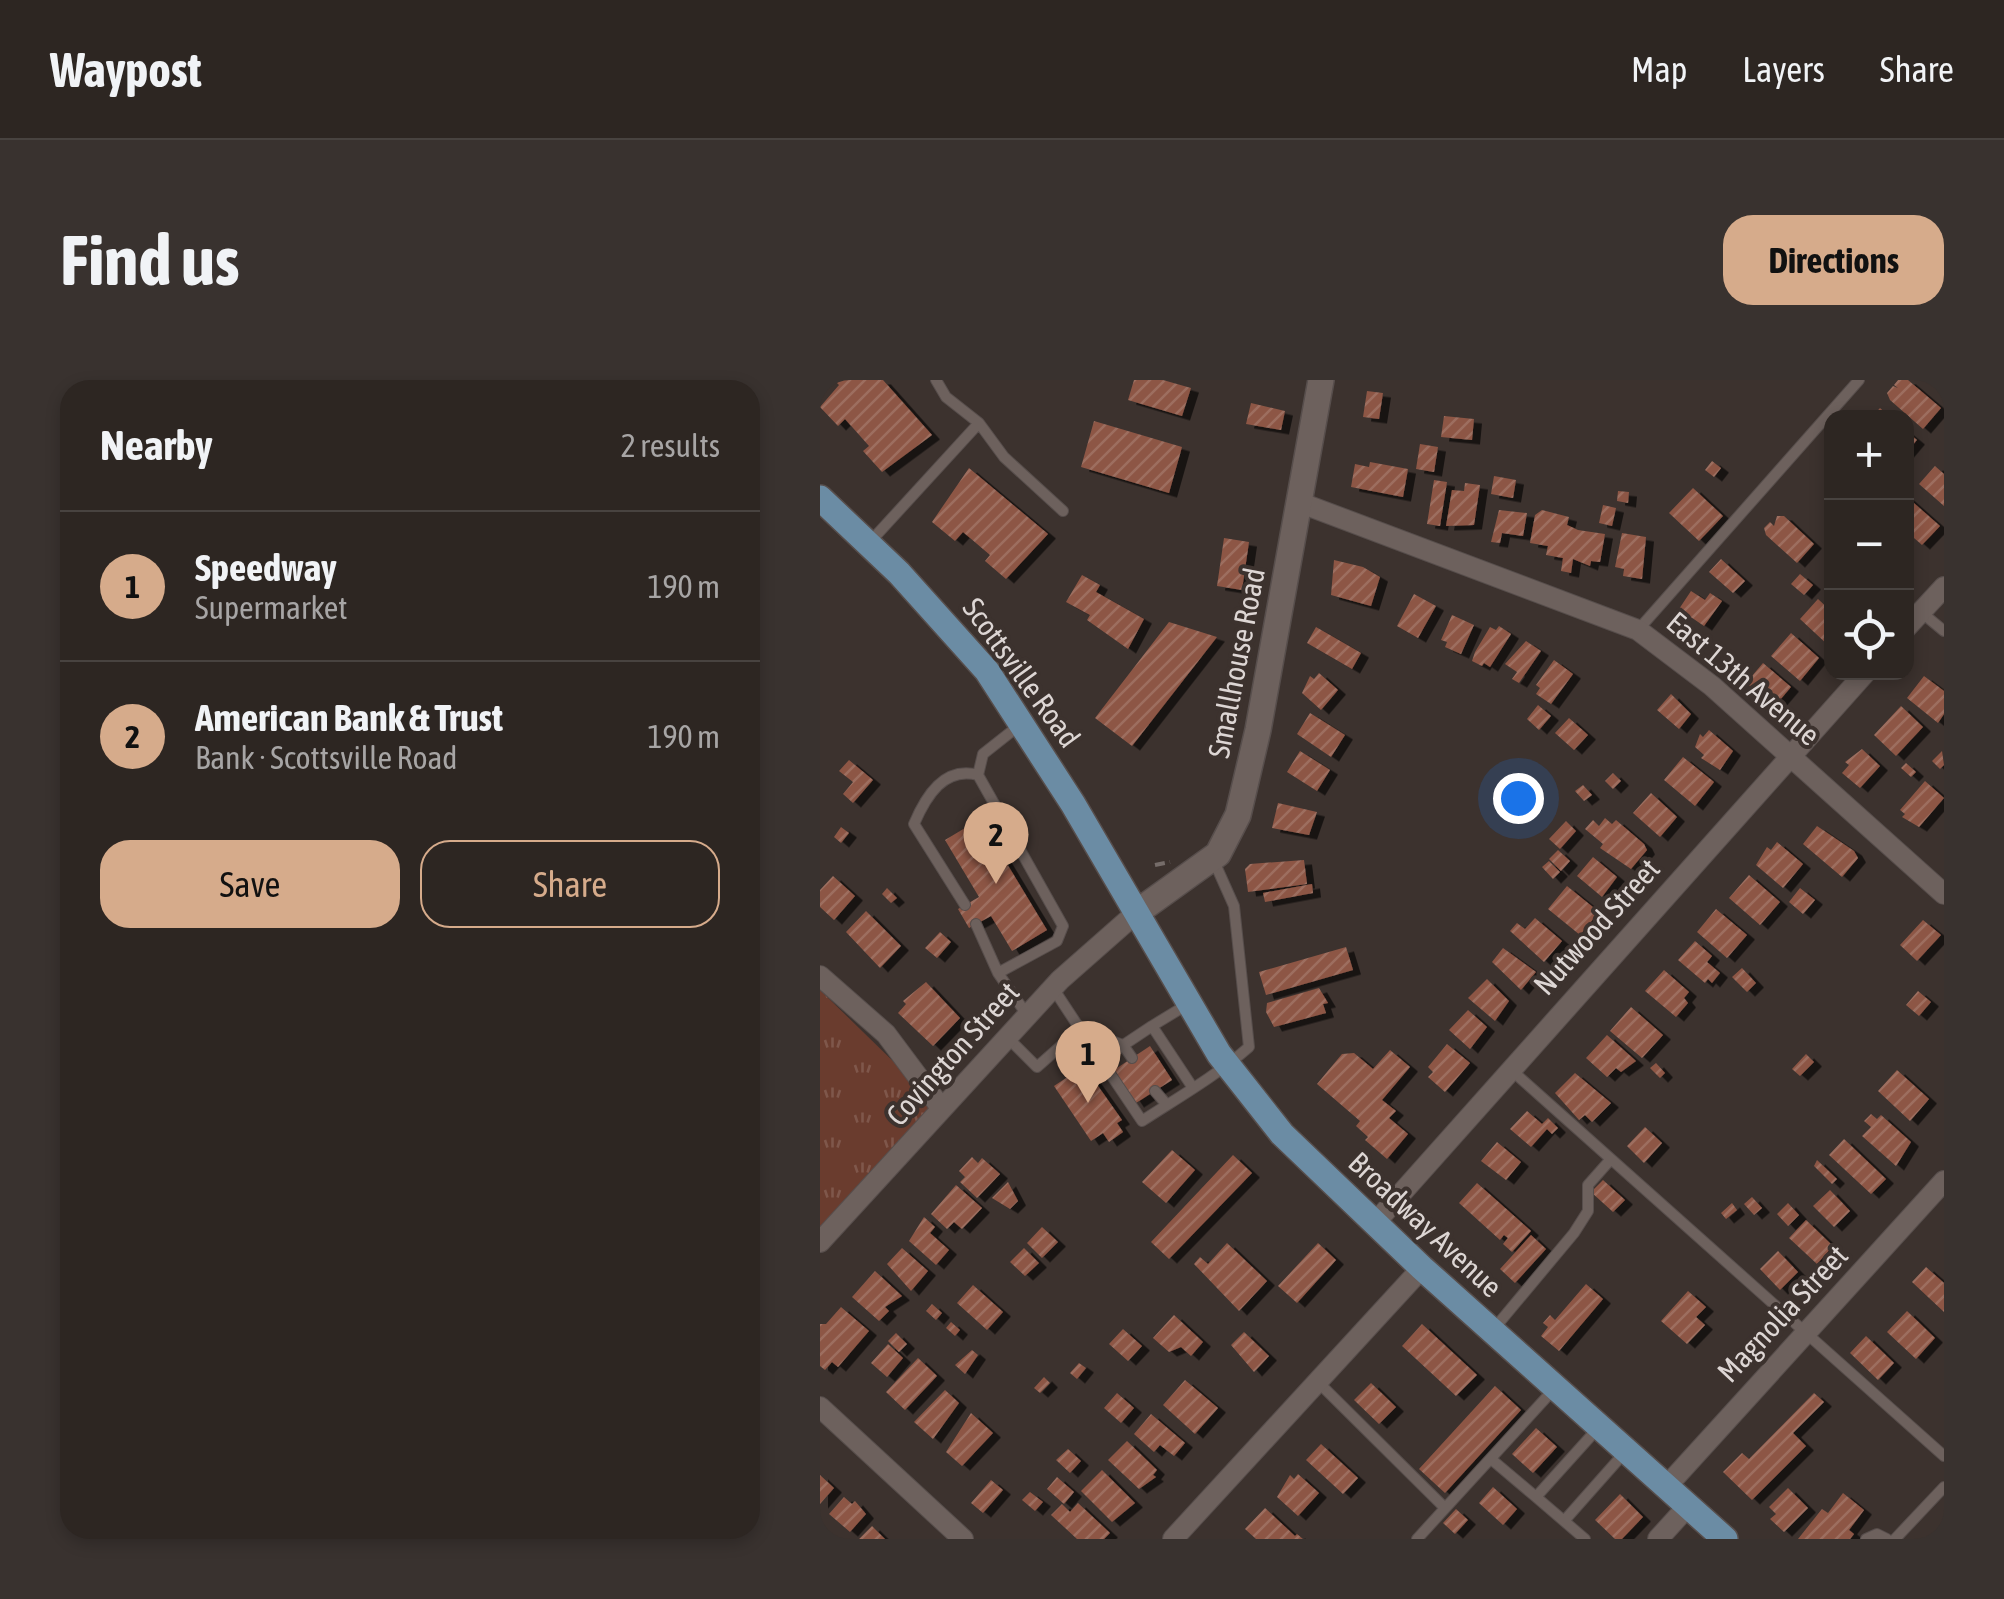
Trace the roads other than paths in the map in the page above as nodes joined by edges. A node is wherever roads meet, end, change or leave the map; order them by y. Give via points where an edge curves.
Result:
1 (936, 380) edge
2 (1322, 380) edge
3 (1859, 380) edge
4 (979, 423) junction
5 (820, 498) edge
6 (1301, 504) junction
7 (1063, 511) dead end
8 (869, 543) junction
9 (1944, 587) edge
10 (1922, 612) junction
11 (1914, 620) edge
12 (1638, 630) junction
13 (1944, 631) edge
14 (1859, 680) edge
15 (1022, 722) junction
16 (1789, 758) junction
17 (978, 774) junction
18 (1213, 858) junction
19 (1942, 887) edge
20 (966, 905) dead end
21 (1136, 912) junction
22 (976, 924) dead end
23 (998, 973) junction
24 (820, 976) edge
25 (1053, 988) junction
26 (1188, 1004) junction
27 (1028, 1015) junction
28 (1152, 1026) junction
29 (1080, 1029) junction
30 (1007, 1038) junction
31 (1123, 1045) junction
32 (1132, 1058) dead end
33 (1227, 1066) junction
34 (1509, 1068) junction
35 (1192, 1088) junction
36 (1156, 1090) dead end
37 (1166, 1105) junction
38 (942, 1109) junction
39 (1611, 1159) junction
40 (1944, 1181) edge
41 (1374, 1224) junction
42 (820, 1242) edge
43 (1422, 1268) junction
44 (1492, 1331) junction
45 (1806, 1334) junction
46 (1318, 1382) junction
47 (1556, 1388) junction
48 (820, 1407) edge
49 (1599, 1427) junction
50 (1626, 1451) junction
51 (1944, 1456) edge
52 (1491, 1459) junction
53 (1666, 1487) junction
54 (1944, 1487) edge
55 (1536, 1497) junction
56 (1688, 1506) junction
57 (1446, 1508) junction
58 (1564, 1521) junction
59 (949, 1535) edge
60 (1173, 1539) edge
61 (1417, 1539) edge
62 (1585, 1539) edge
63 (1658, 1539) edge
64 (1725, 1539) edge
65 (1866, 1539) edge
66 (1887, 1539) edge
67 (1895, 1539) edge

1 - 4 lane via 946,398
2 - 6 street, Smallhouse Road
3 - 12 lane
4 - 7 lane via 1004,457
4 - 8 lane
5 - 8 main road, Scottsville Road
6 - 12 street, East 13th Avenue
6 - 18 street, Smallhouse Road via 1246,789 1230,836
8 - 15 main road, Scottsville Road via 950,628
9 - 10 street
10 - 11 street
10 - 13 lane
12 - 16 street, East 13th Avenue via 1712,686
14 - 16 street, Nutwood Street
15 - 17 lane via 983,754
15 - 21 main road, Scottsville Road
16 - 19 street, East 13th Avenue
16 - 34 street, Nutwood Street
17 - 20 lane via 948,776 928,795 914,824
17 - 23 lane via 1063,926 1057,941
18 - 21 street, Smallhouse Road
18 - 33 lane via 1234,906 1248,1047
21 - 25 street, Covington Street
21 - 26 main road, Broadway Avenue
22 - 23 lane
23 - 27 lane
24 - 38 street via 875,1023
25 - 27 street, Covington Street
25 - 29 lane
26 - 28 lane
26 - 33 main road, Broadway Avenue
27 - 30 street, Covington Street
28 - 31 lane
28 - 35 lane
29 - 30 lane via 1037,1067
29 - 31 lane
30 - 38 street, Covington Street
31 - 32 lane
31 - 37 lane via 1101,1060 1142,1120
33 - 35 lane
33 - 41 main road, Broadway Avenue via 1282,1134
34 - 39 lane
34 - 41 street, Nutwood Street
35 - 37 lane
36 - 37 lane
38 - 42 street, Covington Street
39 - 44 lane via 1588,1184 1588,1211 1574,1233
39 - 45 lane
40 - 45 street, Magnolia Street
41 - 43 main road, Broadway Avenue
43 - 44 main road, Broadway Avenue
43 - 46 street
44 - 47 main road, Broadway Avenue
45 - 51 lane
45 - 53 street, Magnolia Street
46 - 57 lane
46 - 60 street
47 - 49 main road, Broadway Avenue
47 - 52 lane
48 - 59 street
49 - 50 main road, Broadway Avenue
49 - 55 lane
50 - 53 main road, Broadway Avenue
50 - 58 lane
52 - 55 lane
52 - 57 lane
53 - 56 main road, Broadway Avenue
54 - 67 lane
55 - 58 lane
56 - 63 street
56 - 64 main road, Broadway Avenue
57 - 61 lane
58 - 62 lane
65 - 66 lane

